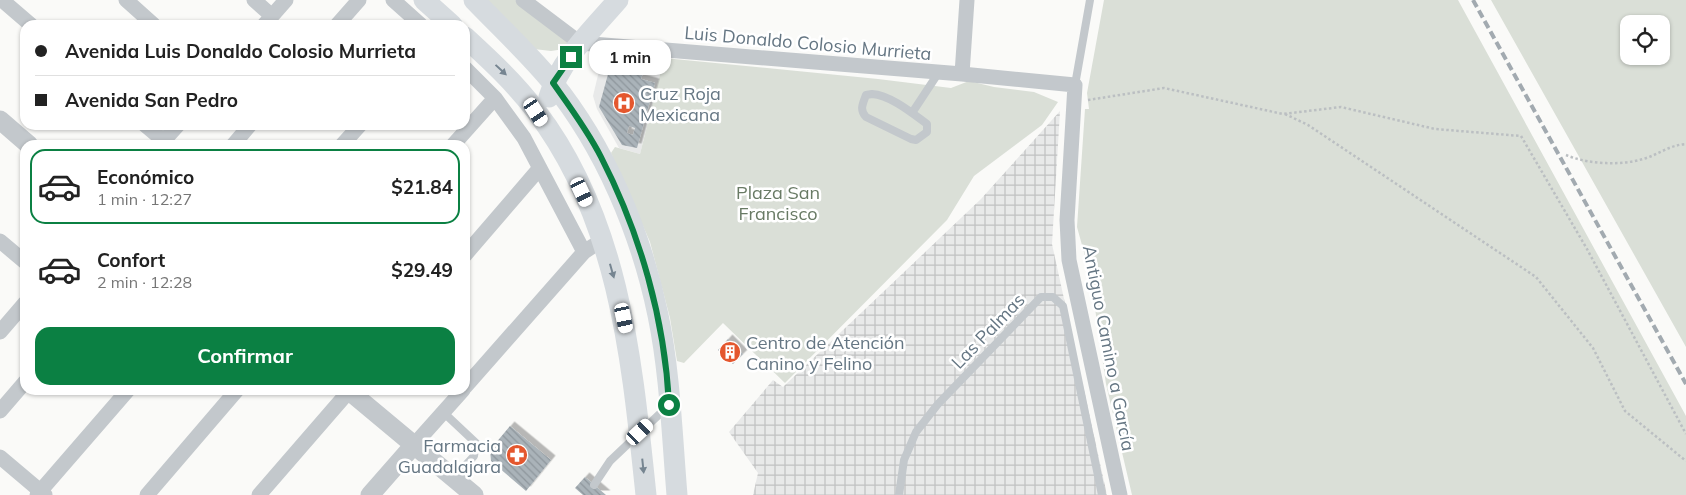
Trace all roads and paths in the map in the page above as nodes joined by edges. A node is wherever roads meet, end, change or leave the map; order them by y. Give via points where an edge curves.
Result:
1 (2, 0) edge
2 (126, 0) edge
3 (254, 0) edge
4 (286, 0) edge
5 (359, 0) edge
6 (393, 0) edge
7 (424, 0) edge
8 (474, 0) edge
9 (523, 0) edge
10 (618, 0) edge
11 (967, 0) edge
12 (1090, 0) edge
13 (25, 20) edge
14 (148, 20) edge
15 (268, 20) edge
16 (342, 20) edge
17 (415, 20) edge
18 (446, 20) edge
19 (470, 42) edge
20 (580, 43) junction
21 (939, 72) junction
22 (470, 73) edge
23 (962, 74) junction
24 (553, 83) junction
25 (1074, 85) junction
26 (495, 98) junction
27 (1074, 102) junction
28 (912, 113) junction
29 (1283, 114) junction
30 (0, 120) edge
31 (470, 126) edge
32 (150, 130) edge
33 (174, 130) edge
34 (246, 130) edge
35 (356, 130) edge
36 (466, 130) edge
37 (23, 140) edge
38 (159, 140) edge
39 (165, 140) edge
40 (237, 140) edge
41 (346, 140) edge
42 (457, 140) edge
43 (1686, 144) edge
44 (1566, 155) dead end
45 (565, 156) junction
46 (539, 169) junction
47 (0, 240) edge
48 (602, 240) junction
49 (470, 249) edge
50 (584, 252) junction
51 (20, 258) edge
52 (20, 309) edge
53 (0, 332) edge
54 (470, 382) edge
55 (20, 388) edge
56 (124, 395) edge
57 (233, 395) edge
58 (345, 395) edge
59 (355, 395) edge
60 (459, 395) edge
61 (669, 405) junction
62 (0, 411) edge
63 (443, 412) junction
64 (640, 432) junction
65 (1686, 434) edge
66 (413, 446) junction
67 (0, 457) edge
68 (1686, 461) edge
69 (454, 478) junction
70 (594, 485) dead end
71 (41, 494) edge
72 (147, 495) edge
73 (259, 495) edge
74 (370, 495) edge
75 (474, 495) edge
76 (646, 495) edge
77 (678, 495) edge
78 (899, 495) edge
79 (1102, 495) edge
80 (1120, 495) edge

1 - 13 street
2 - 14 street
3 - 15 street
4 - 15 street
5 - 16 street
6 - 17 street
7 - 18 main road
8 - 24 main road
9 - 20 street
10 - 20 main road
11 - 23 street
12 - 25 lane, Antiguo Camino a García
19 -> 45 main road via 507,76
20 - 21 street, Luis Donaldo Colosio Murrieta
20 - 24 main road
21 - 23 street, Luis Donaldo Colosio Murrieta
21 - 28 lane
22 - 26 street
23 - 25 street, Luis Donaldo Colosio Murrieta
24 - 45 main road via 548,103 562,135
24 - 61 main road via 601,155 640,252 658,315
25 - 27 street, Antiguo Camino a García
26 - 31 street
26 - 46 street via 524,138
27 - 29 path via 1164,88
27 - 80 street, Antiguo Camino a García via 1067,220 1069,260
28 - 28 lane via 878,94 866,95 862,106 866,117 916,140 929,128
29 - 65 path via 1341,107 1435,129 1521,136 1587,249
29 - 68 path via 1308,125 1536,278 1593,348 1625,410
30 - 37 street
32 - 38 street
33 - 39 street
34 - 40 street
35 - 41 street
36 - 42 street
43 - 44 path via 1674,144 1642,159 1611,162 1578,160
45 - 48 main road
46 - 49 street
46 - 50 street
47 - 51 street
48 - 50 street
48 -> 64 main road via 628,337
50 - 54 street
52 - 53 street
55 - 62 street
56 - 71 street
57 - 72 street
58 - 73 street
59 - 66 street
60 - 63 street
61 - 64 lane
61 - 77 main road
63 - 66 street
63 - 69 lane via 476,443 474,456
64 - 70 lane via 610,461
64 -> 76 main road
66 - 69 street
66 - 74 street
67 - 71 street
69 - 75 street
78 - 79 lane, Las Palmas via 904,460 916,432 938,404 1041,297 1053,297 1063,306

